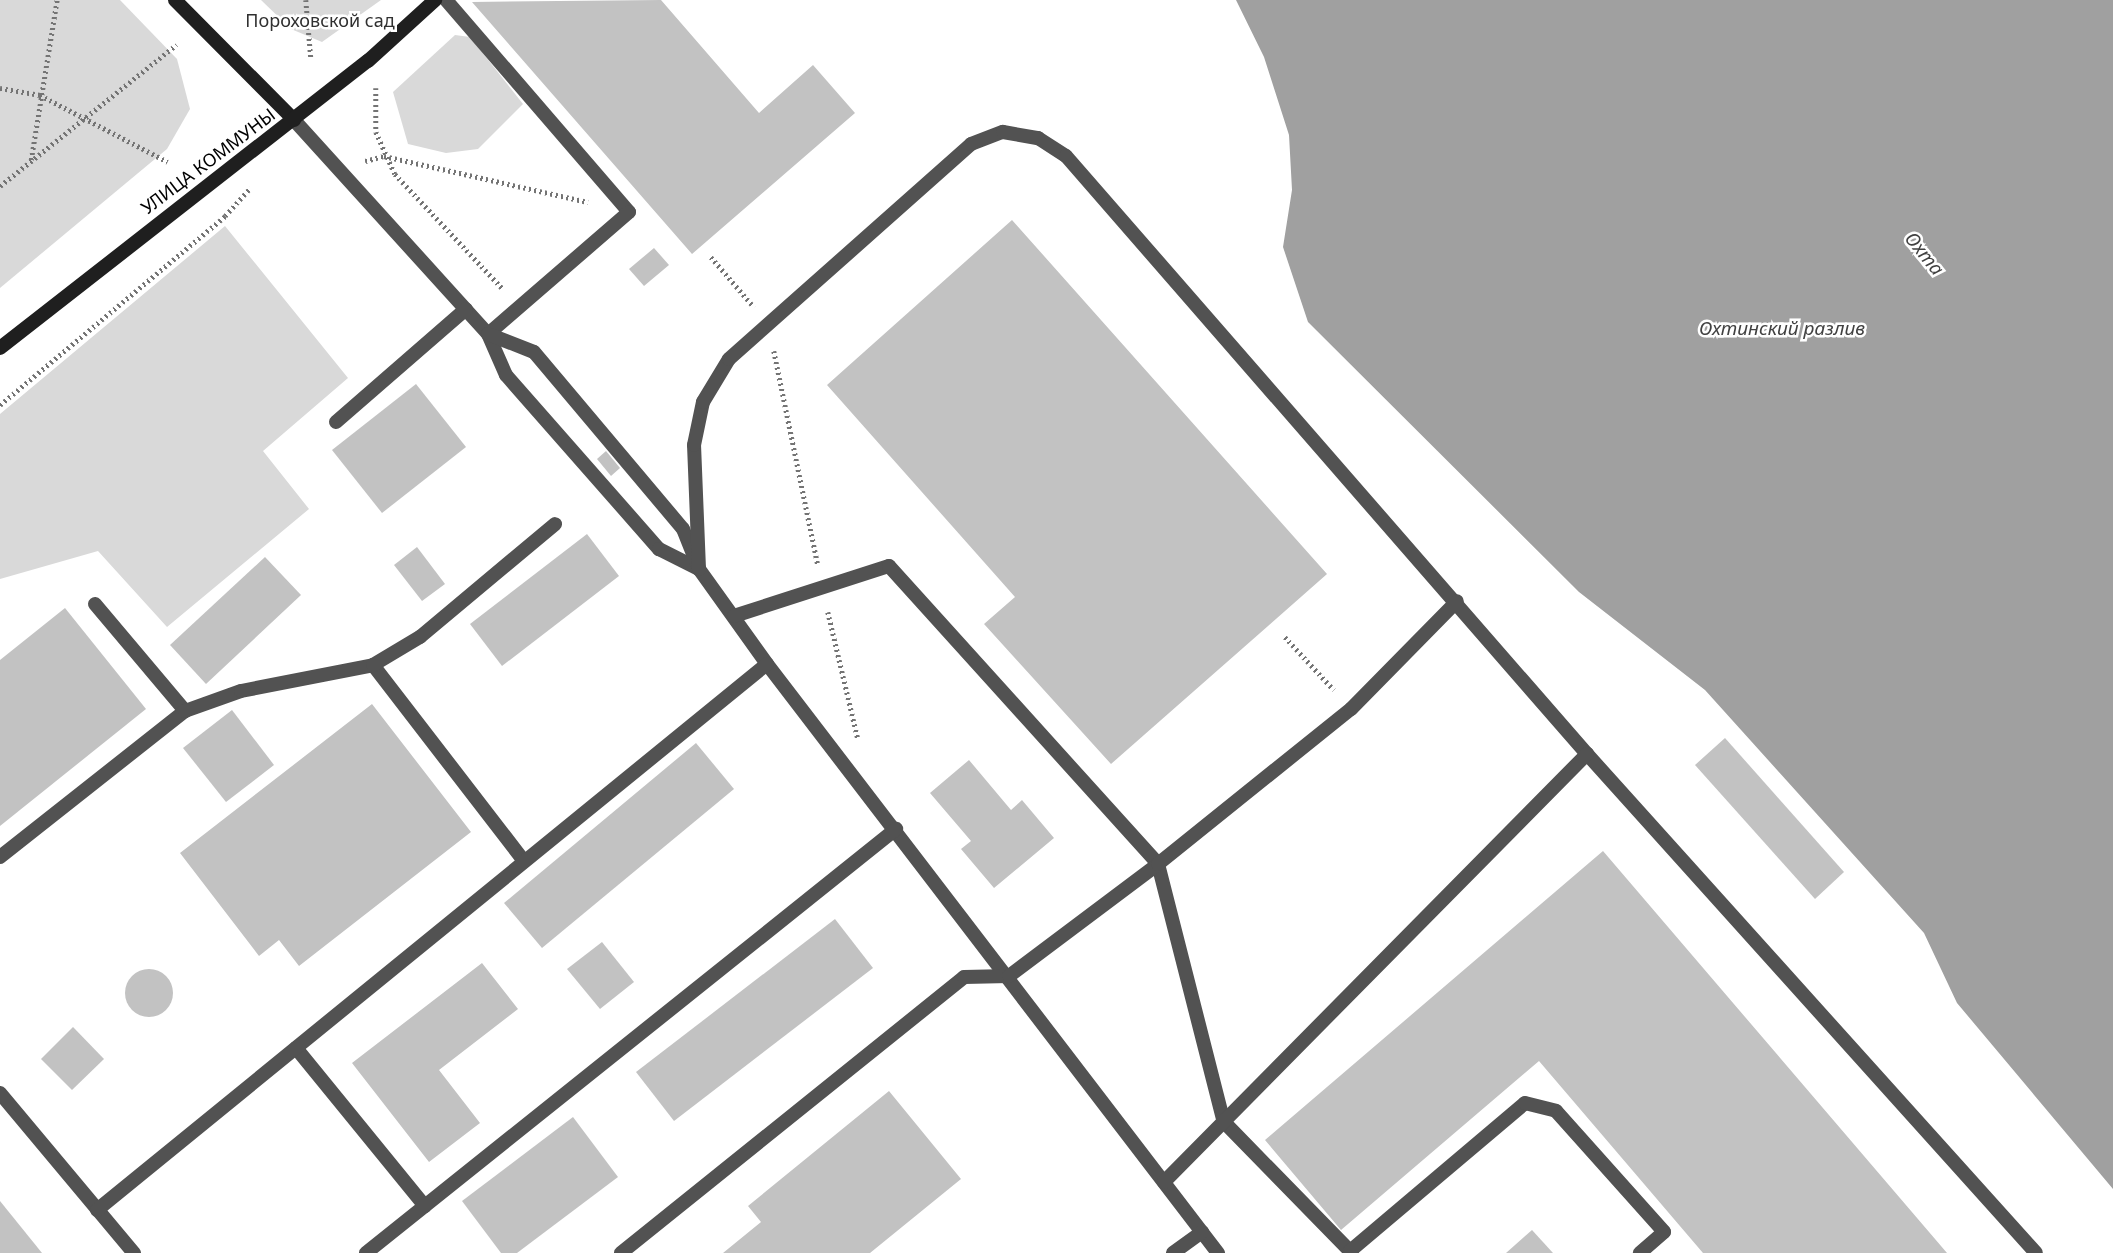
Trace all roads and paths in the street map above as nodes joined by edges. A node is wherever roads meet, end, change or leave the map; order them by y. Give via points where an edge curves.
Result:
1 (57, 0) edge
2 (175, 0) edge
3 (306, 0) edge
4 (435, 0) edge
5 (446, 0) edge
6 (176, 45) dead end
7 (311, 58) dead end
8 (379, 74) dead end
9 (0, 88) edge
10 (40, 94) junction
11 (87, 116) junction
12 (294, 120) junction
13 (384, 156) junction
14 (31, 160) junction
15 (168, 162) dead end
16 (259, 180) dead end
17 (0, 186) edge
18 (629, 212) junction
19 (711, 257) dead end
20 (519, 306) junction
21 (466, 309) junction
22 (769, 324) junction
23 (488, 334) junction
24 (0, 348) edge
25 (0, 405) edge
26 (335, 422) dead end
27 (555, 524) dead end
28 (699, 569) junction
29 (822, 588) junction
30 (1457, 601) junction
31 (94, 604) dead end
32 (734, 617) junction
33 (1285, 637) dead end
34 (767, 664) junction
35 (373, 665) junction
36 (1351, 709) junction
37 (185, 711) junction
38 (859, 745) dead end
39 (1587, 754) junction
40 (897, 830) junction
41 (0, 857) edge
42 (524, 861) junction
43 (1158, 864) junction
44 (1009, 976) junction
45 (296, 1048) junction
46 (0, 1093) edge
47 (1224, 1122) junction
48 (1164, 1182) junction
49 (425, 1206) junction
50 (97, 1210) junction
51 (1202, 1233) junction
52 (1351, 1252) edge
53 (134, 1253) edge
54 (366, 1253) edge
55 (621, 1253) edge
56 (1173, 1253) edge
57 (1218, 1253) edge
58 (1640, 1253) edge
59 (2036, 1253) edge

1 - 10 path via 48,80
2 - 12 main road
3 - 7 path
4 - 12 main road, УЛИЦА КОММУНЫ
5 - 18 lane
6 - 11 path
8 - 13 path via 374,95
9 - 10 path
10 - 11 path
10 - 14 path
11 - 14 path
11 - 15 path
12 - 21 lane
12 - 24 main road, УЛИЦА КОММУНЫ
13 - 18 path
13 - 20 path
14 - 17 path
16 - 25 path via 225,216
18 - 20 lane
19 - 22 path
20 - 23 lane
21 - 23 lane
21 - 26 lane
22 - 28 lane via 729,359 703,402 694,445
22 - 29 path
22 - 30 lane via 971,144 1003,132 1038,138 1066,156
23 - 28 lane via 506,375 659,549
23 - 28 lane via 534,352 683,529
27 - 35 lane via 420,637
28 - 32 lane
29 - 32 lane
29 - 38 path
29 - 43 lane via 889,566
30 - 36 lane
30 - 39 lane
31 - 37 lane
32 - 34 lane
33 - 36 path
34 - 40 lane
34 - 42 lane
35 - 37 lane via 241,691
35 - 42 lane
36 - 43 lane
37 - 41 lane
39 - 47 lane
39 - 59 lane
40 - 44 lane
40 - 49 lane
42 - 45 lane
43 - 44 lane
43 - 47 lane
44 - 48 lane
44 - 55 lane via 964,977
45 - 49 lane
45 - 50 lane
46 - 50 lane
47 - 48 lane
47 - 52 lane
48 - 51 lane
49 - 54 lane
50 - 53 lane
51 - 56 lane
51 - 57 lane
52 - 58 lane via 1525,1103 1556,1111 1664,1232

